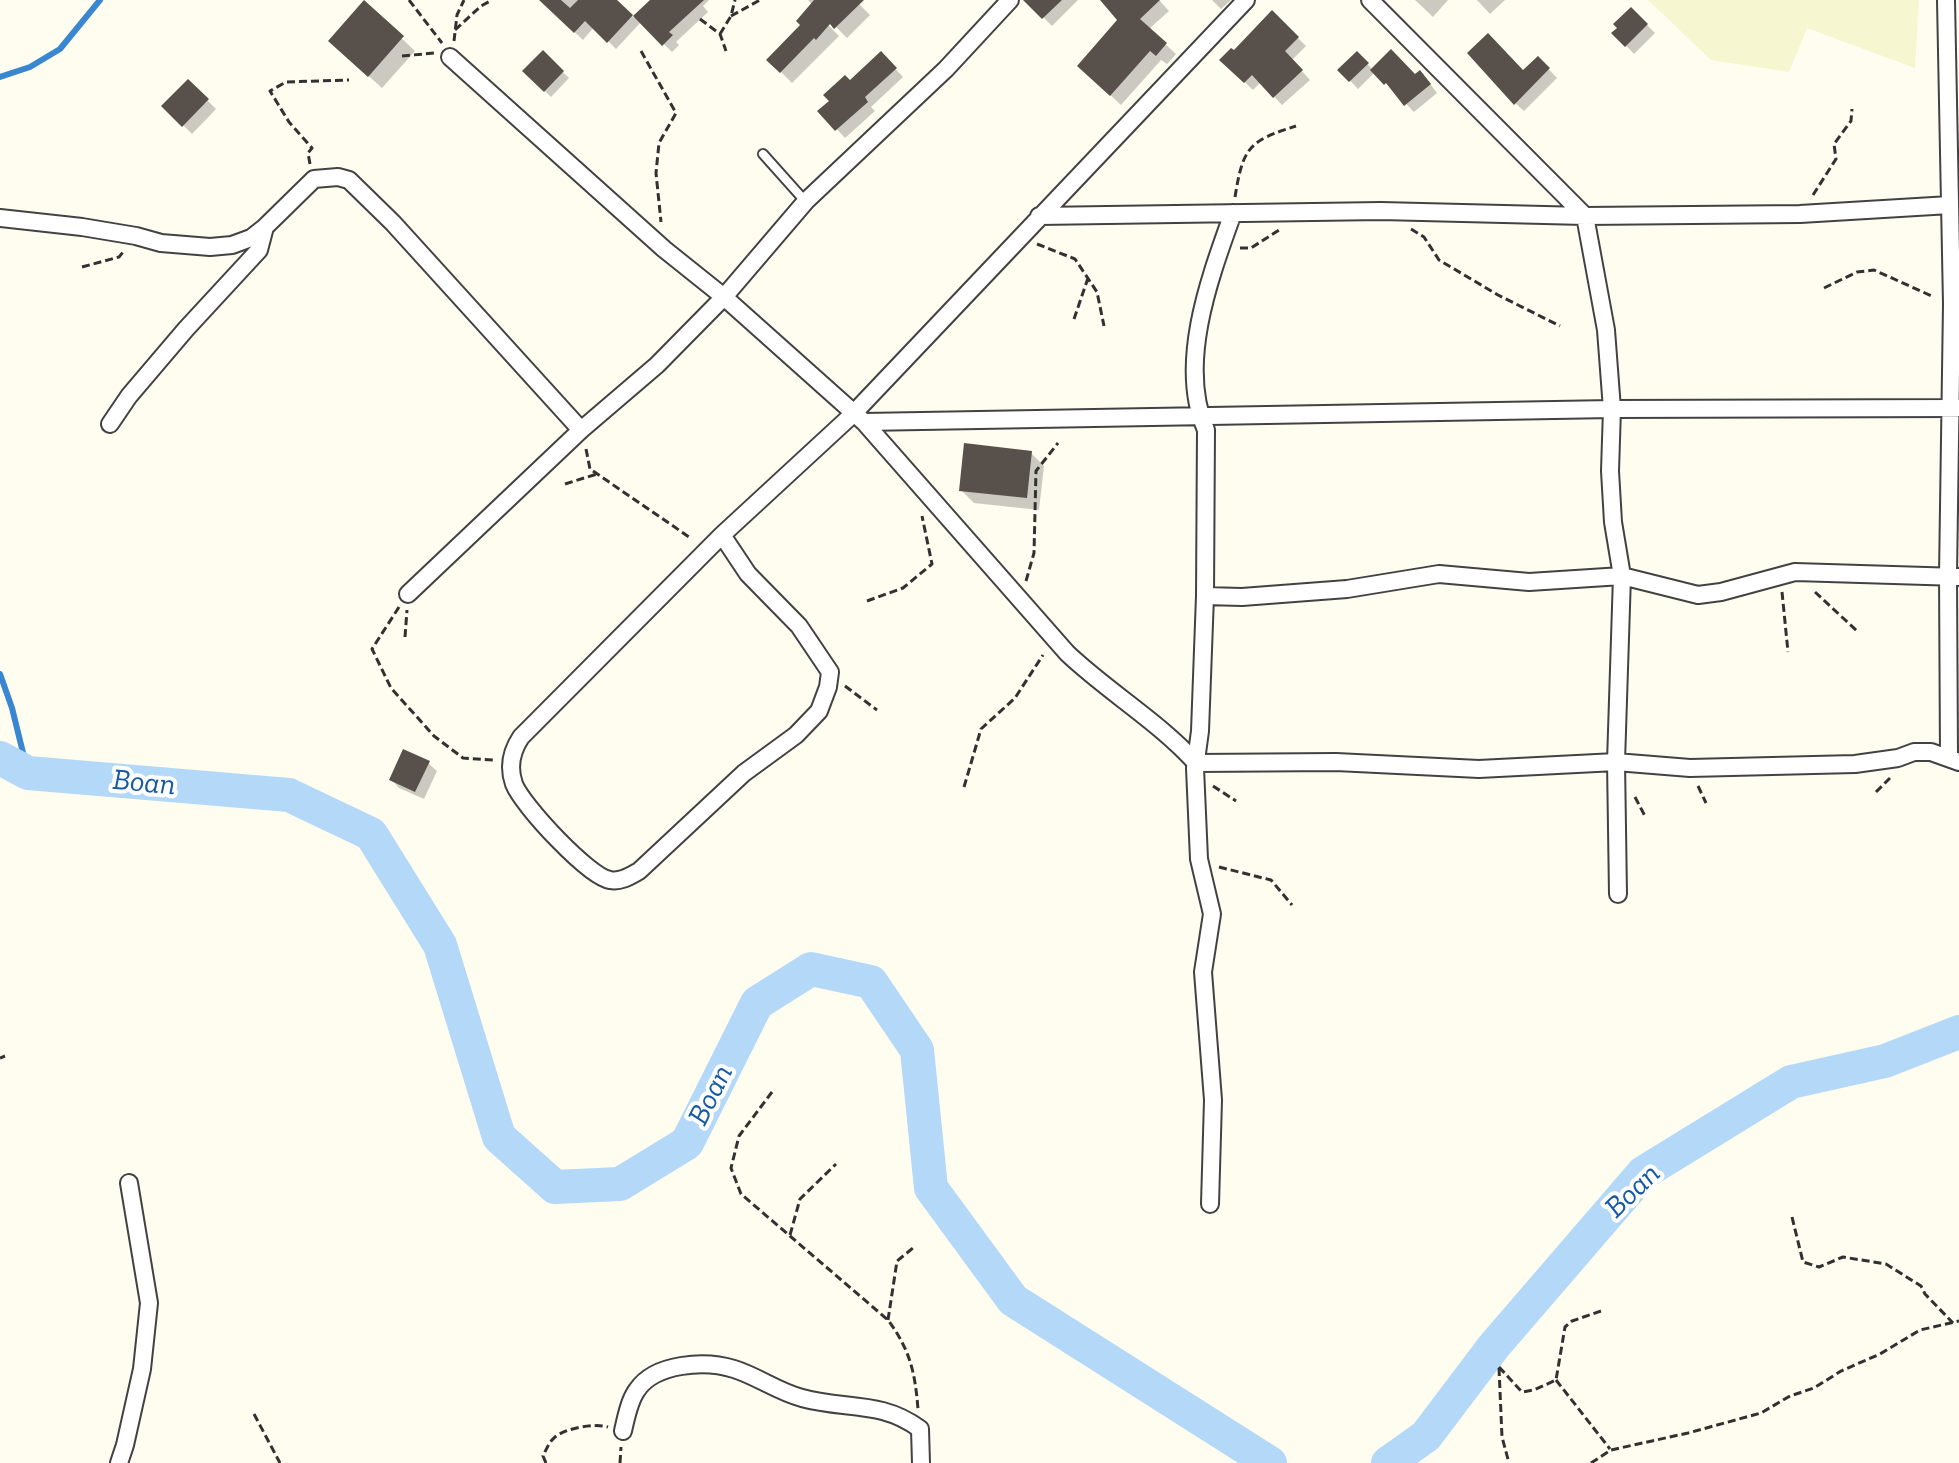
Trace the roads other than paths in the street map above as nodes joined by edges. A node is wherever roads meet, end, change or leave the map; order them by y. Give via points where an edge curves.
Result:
1 (1010, 0) edge
2 (1246, 0) edge
3 (1370, 0) edge
4 (1946, 0) edge
5 (449, 57) road end
6 (763, 154) dead end
7 (806, 201) junction
8 (1950, 205) junction
9 (1233, 213) junction
10 (1039, 216) junction
11 (1585, 216) junction
12 (0, 218) edge
13 (265, 227) junction
14 (724, 297) junction
15 (1612, 409) junction
16 (1956, 409) edge
17 (1199, 415) junction
18 (858, 418) junction
19 (110, 424) dead end
20 (581, 430) junction
21 (722, 535) junction
22 (1622, 576) junction
23 (1953, 576) edge
24 (408, 594) road end
25 (1205, 596) junction
26 (1954, 760) edge
27 (1616, 762) junction
28 (1196, 770) junction
29 (1618, 894) dead end
30 (129, 1183) dead end
31 (1210, 1204) dead end
32 (623, 1431) road end
33 (119, 1463) edge
34 (921, 1463) edge

1 - 7 street via 946,69
2 - 10 street
3 - 11 street
4 - 8 street
5 - 14 street
6 - 7 lane
7 - 14 street
8 - 11 street via 1800,214
8 - 16 street
9 - 10 street
9 - 11 street
9 - 17 street via 1205,292 1195,366
10 - 18 street
11 - 15 street via 1606,330
12 - 13 street via 210,247 232,245
13 - 19 street via 259,250 186,329
13 - 20 street via 314,179 349,180
14 - 18 street
14 - 20 street via 657,365
15 - 16 street
15 - 17 street
15 - 22 street via 1613,522
16 - 23 street
17 - 18 street
17 - 25 street via 1206,430
18 - 21 street
18 - 28 street via 1054,638 1095,679 1176,741
20 - 24 street
21 - 21 street via 513,749 515,788 533,814 592,872 609,880 639,871 744,773 796,735 819,711 828,687 830,672 799,626 748,574
22 - 23 street via 1698,595 1787,575
22 - 25 street via 1529,582 1439,574 1347,589
22 - 27 street
23 - 26 street
25 - 28 street
26 - 27 street via 1914,752 1855,764 1690,768
27 - 28 street via 1479,769 1336,762
27 - 29 street
28 - 31 street via 1200,862 1212,914 1203,972 1213,1100
30 - 33 street via 149,1303 142,1369
32 - 34 street via 637,1388 657,1372 692,1366 733,1369 800,1398 901,1415 920,1429

